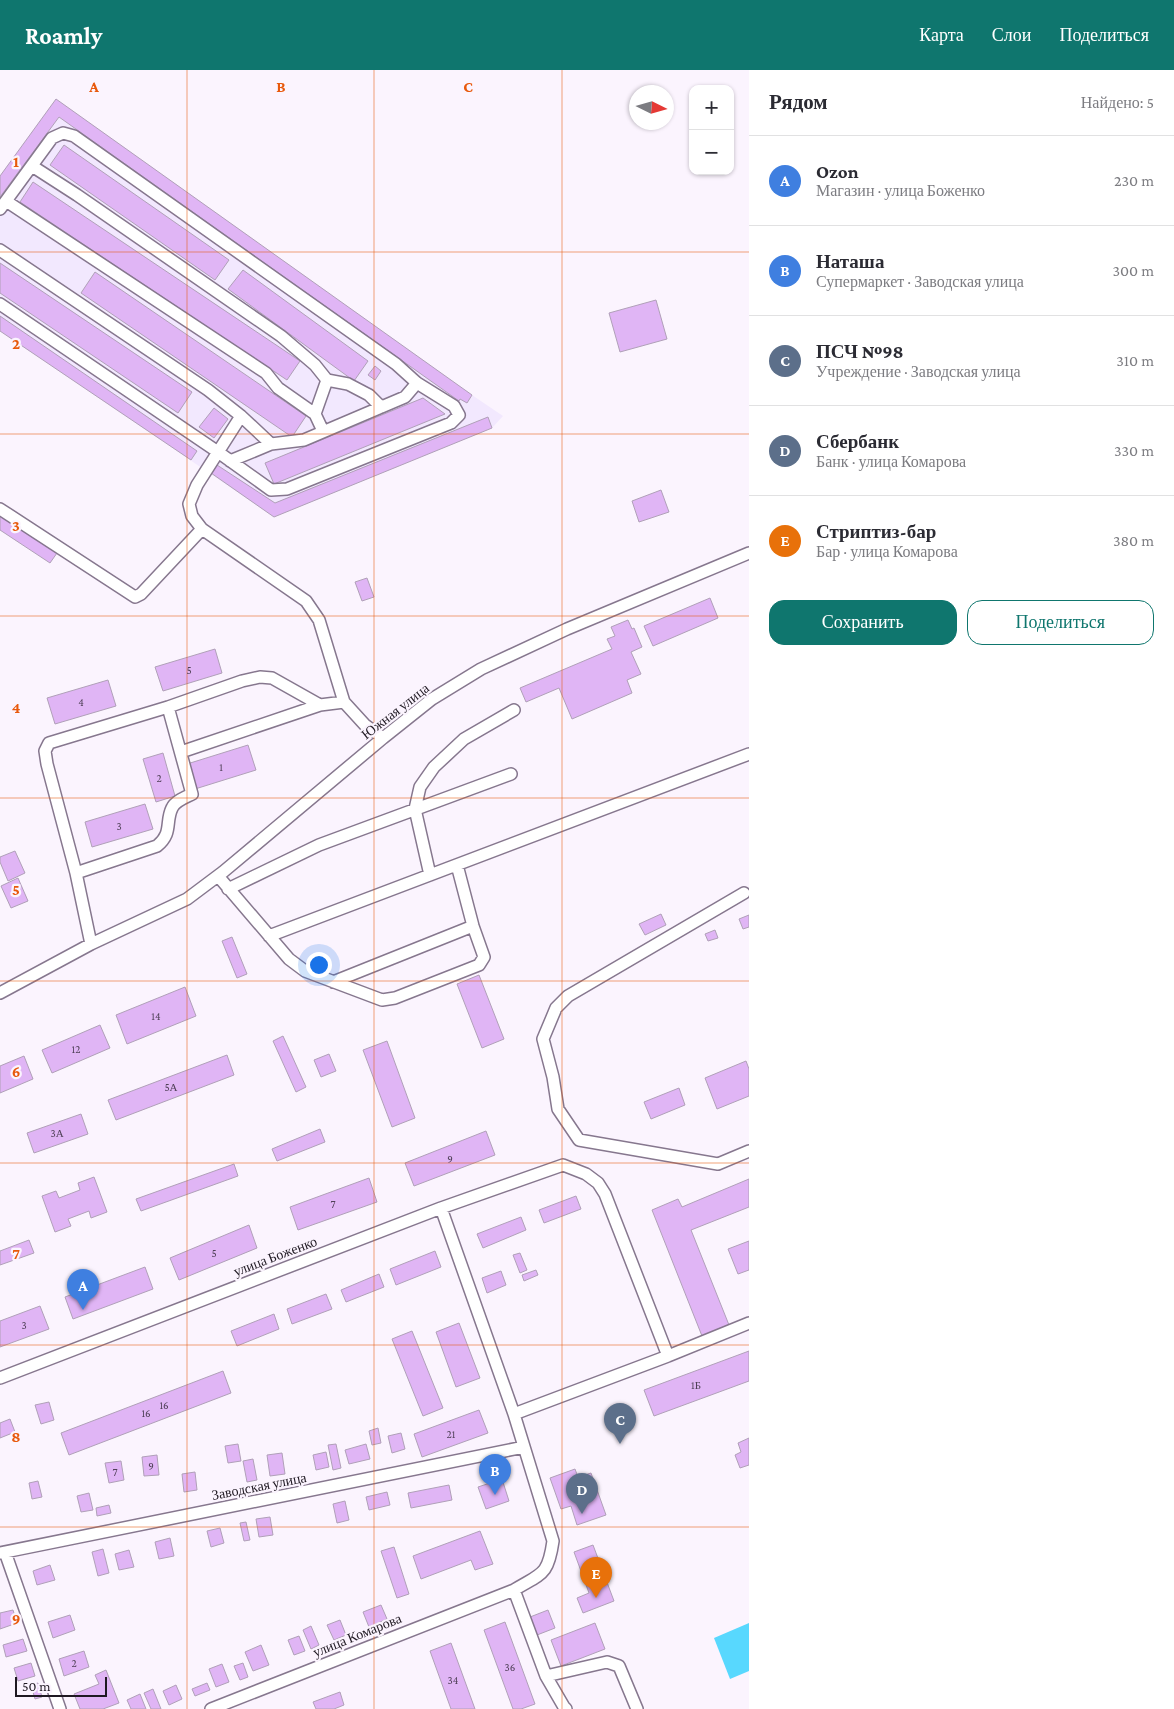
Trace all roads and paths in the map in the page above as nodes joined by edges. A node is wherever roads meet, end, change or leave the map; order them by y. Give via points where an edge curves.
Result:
1 (32, 166) junction
2 (3, 205) edge
3 (0, 250) edge
4 (0, 304) edge
5 (327, 380) junction
6 (417, 383) junction
7 (381, 407) junction
8 (315, 414) junction
9 (241, 416) junction
10 (323, 431) junction
11 (270, 444) junction
12 (218, 452) junction
13 (230, 461) junction
14 (0, 509) edge
15 (202, 530) junction
16 (749, 553) edge
17 (344, 702) junction
18 (320, 705) junction
19 (168, 707) junction
20 (514, 710) dead end
21 (383, 738) junction
22 (181, 752) junction
23 (749, 754) edge
24 (511, 774) dead end
25 (415, 809) junction
26 (457, 865) junction
27 (76, 873) junction
28 (430, 875) junction
29 (218, 876) junction
30 (228, 889) junction
31 (744, 893) dead end
32 (473, 926) junction
33 (268, 936) junction
34 (91, 944) junction
35 (333, 982) junction
36 (0, 993) edge
37 (749, 1151) edge
38 (442, 1208) junction
39 (749, 1323) edge
40 (668, 1356) junction
41 (0, 1378) edge
42 (514, 1414) junction
43 (524, 1448) junction
44 (3, 1552) edge
45 (514, 1590) junction
46 (546, 1676) junction
47 (60, 1709) edge
48 (211, 1709) edge
49 (566, 1709) edge
50 (637, 1709) edge

1 - 2 street
1 - 5 street via 281,336
1 - 6 street via 52,138 63,133 74,136 388,358
2 - 8 street via 266,374 278,388
3 - 9 street
4 - 12 street
5 - 7 street via 348,384 369,395
5 - 8 street
6 - 7 street via 405,397
6 - 13 street via 454,406 459,416 287,489 271,490
7 - 10 street
8 - 10 street
9 - 11 street
9 - 12 street
10 - 11 street via 304,440
11 - 13 street
12 - 13 street
12 - 15 street via 189,504 192,516
14 - 15 street via 135,597
15 - 17 street via 306,601 320,620
16 - 21 street, Южная улица via 575,625 481,669 432,699
17 - 18 street
17 - 21 street via 365,725
18 - 19 street via 272,678 260,677
18 - 22 street
19 - 22 street
19 - 27 street via 49,743 45,750
20 - 25 street via 464,739 434,767 420,787
21 - 29 street, Южная улица
22 - 27 street via 192,794 172,808 164,841
23 - 26 street
24 - 25 street
25 - 28 street
25 - 30 street via 319,845
26 - 28 street
26 - 32 street
27 - 34 street
28 - 33 street
29 - 30 street
29 - 34 street, Южная улица via 188,898
30 - 33 street
31 - 37 street via 568,996 556,1008 543,1040 558,1109 580,1140 718,1164
32 - 35 street
32 - 35 street via 484,957 479,965 395,998 382,1000
33 - 35 street via 305,971
34 - 36 street, Южная улица
38 - 40 street, улица Боженко via 563,1165 586,1174 606,1194
38 - 41 street, улица Боженко
38 - 42 street
39 - 40 street
40 - 42 street
42 - 43 street
43 - 44 street, Заводская улица
43 - 45 street, улица Комарова via 553,1541 551,1558 544,1572
44 - 47 street
45 - 46 street
45 - 48 street, улица Комарова
46 - 49 street
46 - 50 street via 607,1662 619,1666

